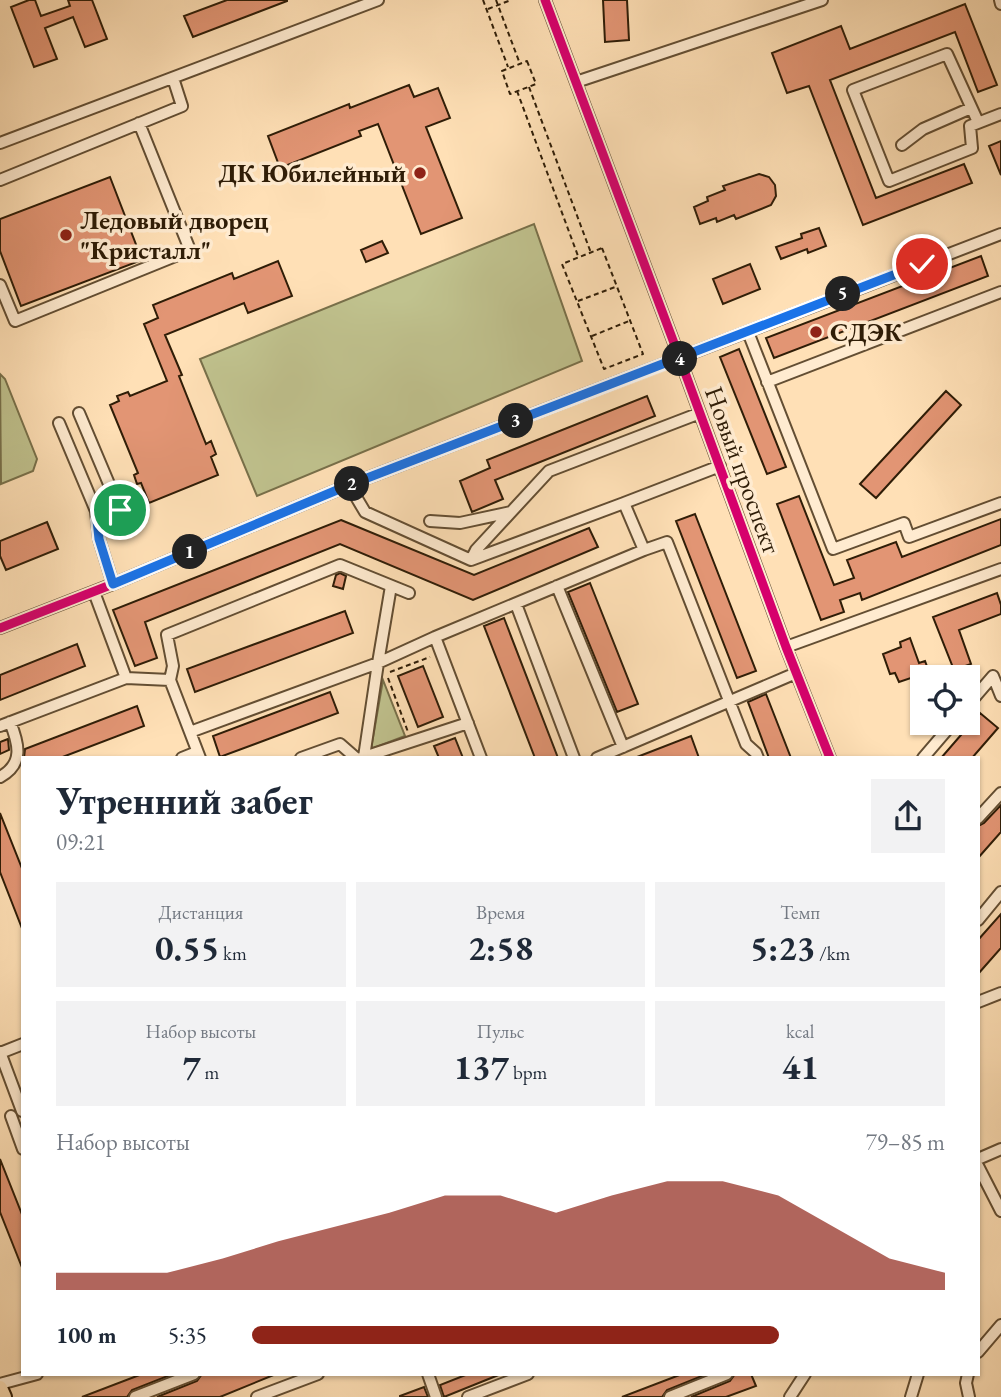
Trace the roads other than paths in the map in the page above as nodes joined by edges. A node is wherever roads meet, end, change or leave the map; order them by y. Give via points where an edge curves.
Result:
1 (339, 0) edge
2 (378, 0) edge
3 (545, 0) edge
4 (822, 0) edge
5 (344, 13) junction
6 (173, 78) junction
7 (576, 82) junction
8 (971, 108) junction
9 (1001, 114) edge
10 (978, 122) junction
11 (139, 123) junction
12 (0, 143) edge
13 (902, 145) dead end
14 (0, 180) edge
15 (1001, 234) edge
16 (0, 285) edge
17 (1001, 292) edge
18 (748, 332) junction
19 (680, 359) junction
20 (767, 382) junction
21 (79, 413) dead end
22 (700, 413) junction
23 (59, 423) dead end
24 (720, 466) junction
25 (349, 485) junction
26 (624, 503) junction
27 (1001, 503) edge
28 (511, 512) junction
29 (97, 520) junction
30 (430, 520) dead end
31 (644, 550) junction
32 (471, 560) junction
33 (1001, 569) edge
34 (113, 584) junction
35 (391, 586) junction
36 (557, 586) junction
37 (94, 592) junction
38 (409, 593) dead end
39 (516, 604) junction
40 (0, 628) edge
41 (435, 637) junction
42 (786, 647) junction
43 (377, 663) junction
44 (796, 673) junction
45 (126, 678) junction
46 (170, 680) junction
47 (980, 691) edge
48 (1001, 696) edge
49 (730, 701) junction
50 (468, 723) junction
51 (5, 724) edge
52 (190, 732) junction
53 (943, 735) edge
54 (623, 747) junction
55 (199, 755) edge
56 (307, 756) edge
57 (359, 756) edge
58 (361, 756) edge
59 (364, 756) edge
60 (480, 756) edge
61 (573, 756) edge
62 (602, 756) edge
63 (757, 756) edge
64 (829, 756) edge
65 (925, 756) edge
66 (0, 776) edge
67 (1001, 793) edge
68 (980, 816) edge
69 (1001, 892) edge
70 (980, 918) edge
71 (1001, 993) edge
72 (980, 1001) edge
73 (21, 1045) edge
74 (0, 1052) edge
75 (21, 1108) edge
76 (5, 1118) edge
77 (21, 1146) edge
78 (1001, 1149) edge
79 (980, 1158) edge
80 (980, 1170) edge
81 (1001, 1211) edge
82 (1001, 1325) edge
83 (980, 1350) edge
84 (31, 1376) edge
85 (185, 1376) edge
86 (313, 1376) edge
87 (429, 1376) edge
88 (523, 1376) edge
89 (722, 1376) edge
90 (804, 1376) edge
91 (917, 1376) edge
92 (967, 1378) edge
93 (0, 1386) edge
94 (4, 1397) edge
95 (135, 1397) edge
96 (257, 1397) edge
97 (436, 1397) edge
98 (468, 1397) edge
99 (670, 1397) edge
100 (790, 1397) edge
101 (911, 1397) edge
102 (969, 1397) edge

1 - 5 street
2 - 5 street
3 - 7 street, Новый проспект
4 - 7 street
5 - 6 street
6 - 11 street via 183,106
6 - 12 street
7 - 19 street, Новый проспект
8 - 10 street
8 - 10 street via 947,54 853,90 889,181 972,148 970,126
8 - 13 street via 923,129
9 - 10 street
11 - 14 street
11 - 16 street via 190,250 15,321
15 - 18 street
17 - 20 street
18 - 19 street
18 - 20 street
19 - 22 street, Новый проспект
19 - 25 street
20 - 27 street via 833,549 904,523 909,537
21 - 29 street via 120,510
22 - 24 street, Новый проспект
22 - 28 street via 549,471
23 - 29 street
24 - 26 street
24 - 42 street, Новый проспект
25 - 32 street via 365,512
25 - 34 street
26 - 31 street
26 - 32 street
28 - 30 street via 460,523
28 - 32 street
29 - 34 street
31 - 36 street
31 - 49 street via 667,542
33 - 42 street
34 - 37 street
35 - 38 street
35 - 43 street
35 - 46 street via 340,565 167,635 173,667
36 - 39 street
36 - 54 street
37 - 40 street
37 - 45 street
39 - 41 street
39 - 61 street
41 - 43 street
41 - 50 street
42 - 44 street, Новый проспект
43 - 52 street
43 - 58 street
44 - 49 street
44 - 64 street, Новый проспект
45 - 46 street
45 - 51 street
46 - 52 street
47 - 48 street via 993,676
49 - 54 street
49 - 63 street via 746,744
50 - 59 street
50 - 60 street
51 - 66 street via 17,740 17,760
52 - 55 street
53 - 65 street
54 - 62 street
56 - 57 street via 340,744
67 - 68 street
69 - 70 street
71 - 72 street
73 - 74 street
74 - 75 street
76 - 77 street
78 - 79 street
80 - 81 street
82 - 83 street
84 - 93 street
85 - 95 street
86 - 96 street
87 - 97 street
88 - 98 street
89 - 99 street
90 - 100 street
91 - 101 street
92 - 102 street
93 - 94 main road

